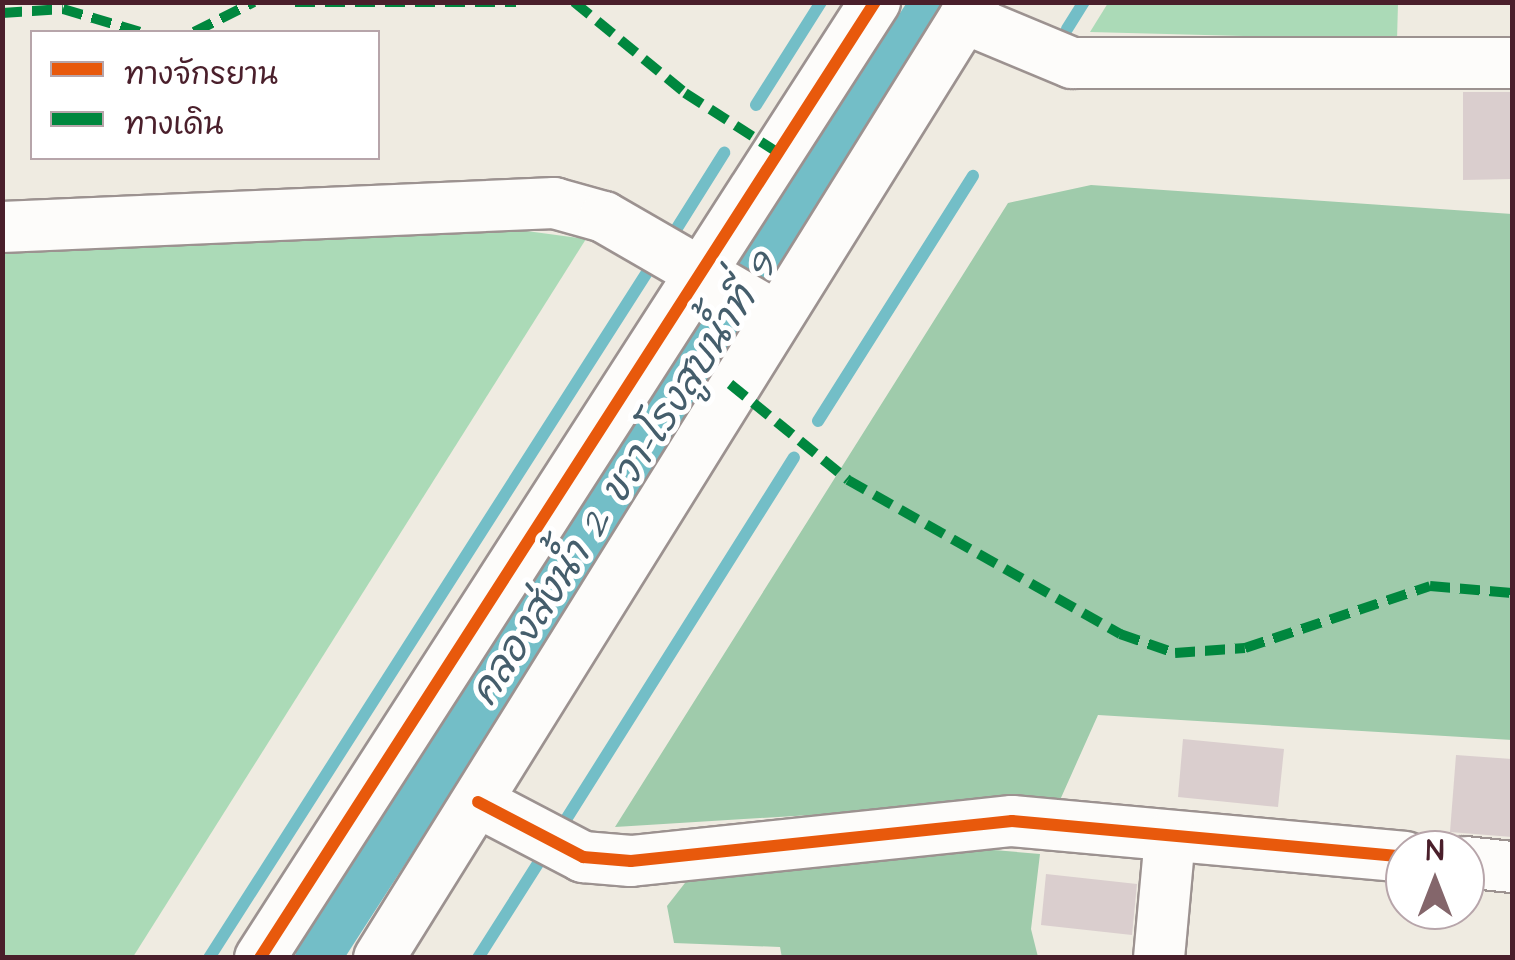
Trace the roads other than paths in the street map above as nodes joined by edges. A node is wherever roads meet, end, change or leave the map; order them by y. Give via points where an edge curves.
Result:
1 (875, 2) edge
2 (969, 10) edge
3 (1512, 63) edge
4 (2, 227) edge
5 (701, 273) junction
6 (763, 309) junction
7 (478, 802) junction
8 (1170, 836) junction
9 (1385, 855) edge
10 (1485, 864) edge
11 (1512, 867) edge
12 (260, 958) edge
13 (379, 958) edge
14 (1158, 958) edge

1 - 5 street
2 - 3 street via 1072,63
2 - 6 street
4 - 5 street via 554,203 604,217
5 - 6 street
5 - 12 street
6 - 7 street
7 - 8 street via 583,857 631,860 1012,821
7 - 13 street
8 - 9 street
8 - 14 street
10 - 11 street

